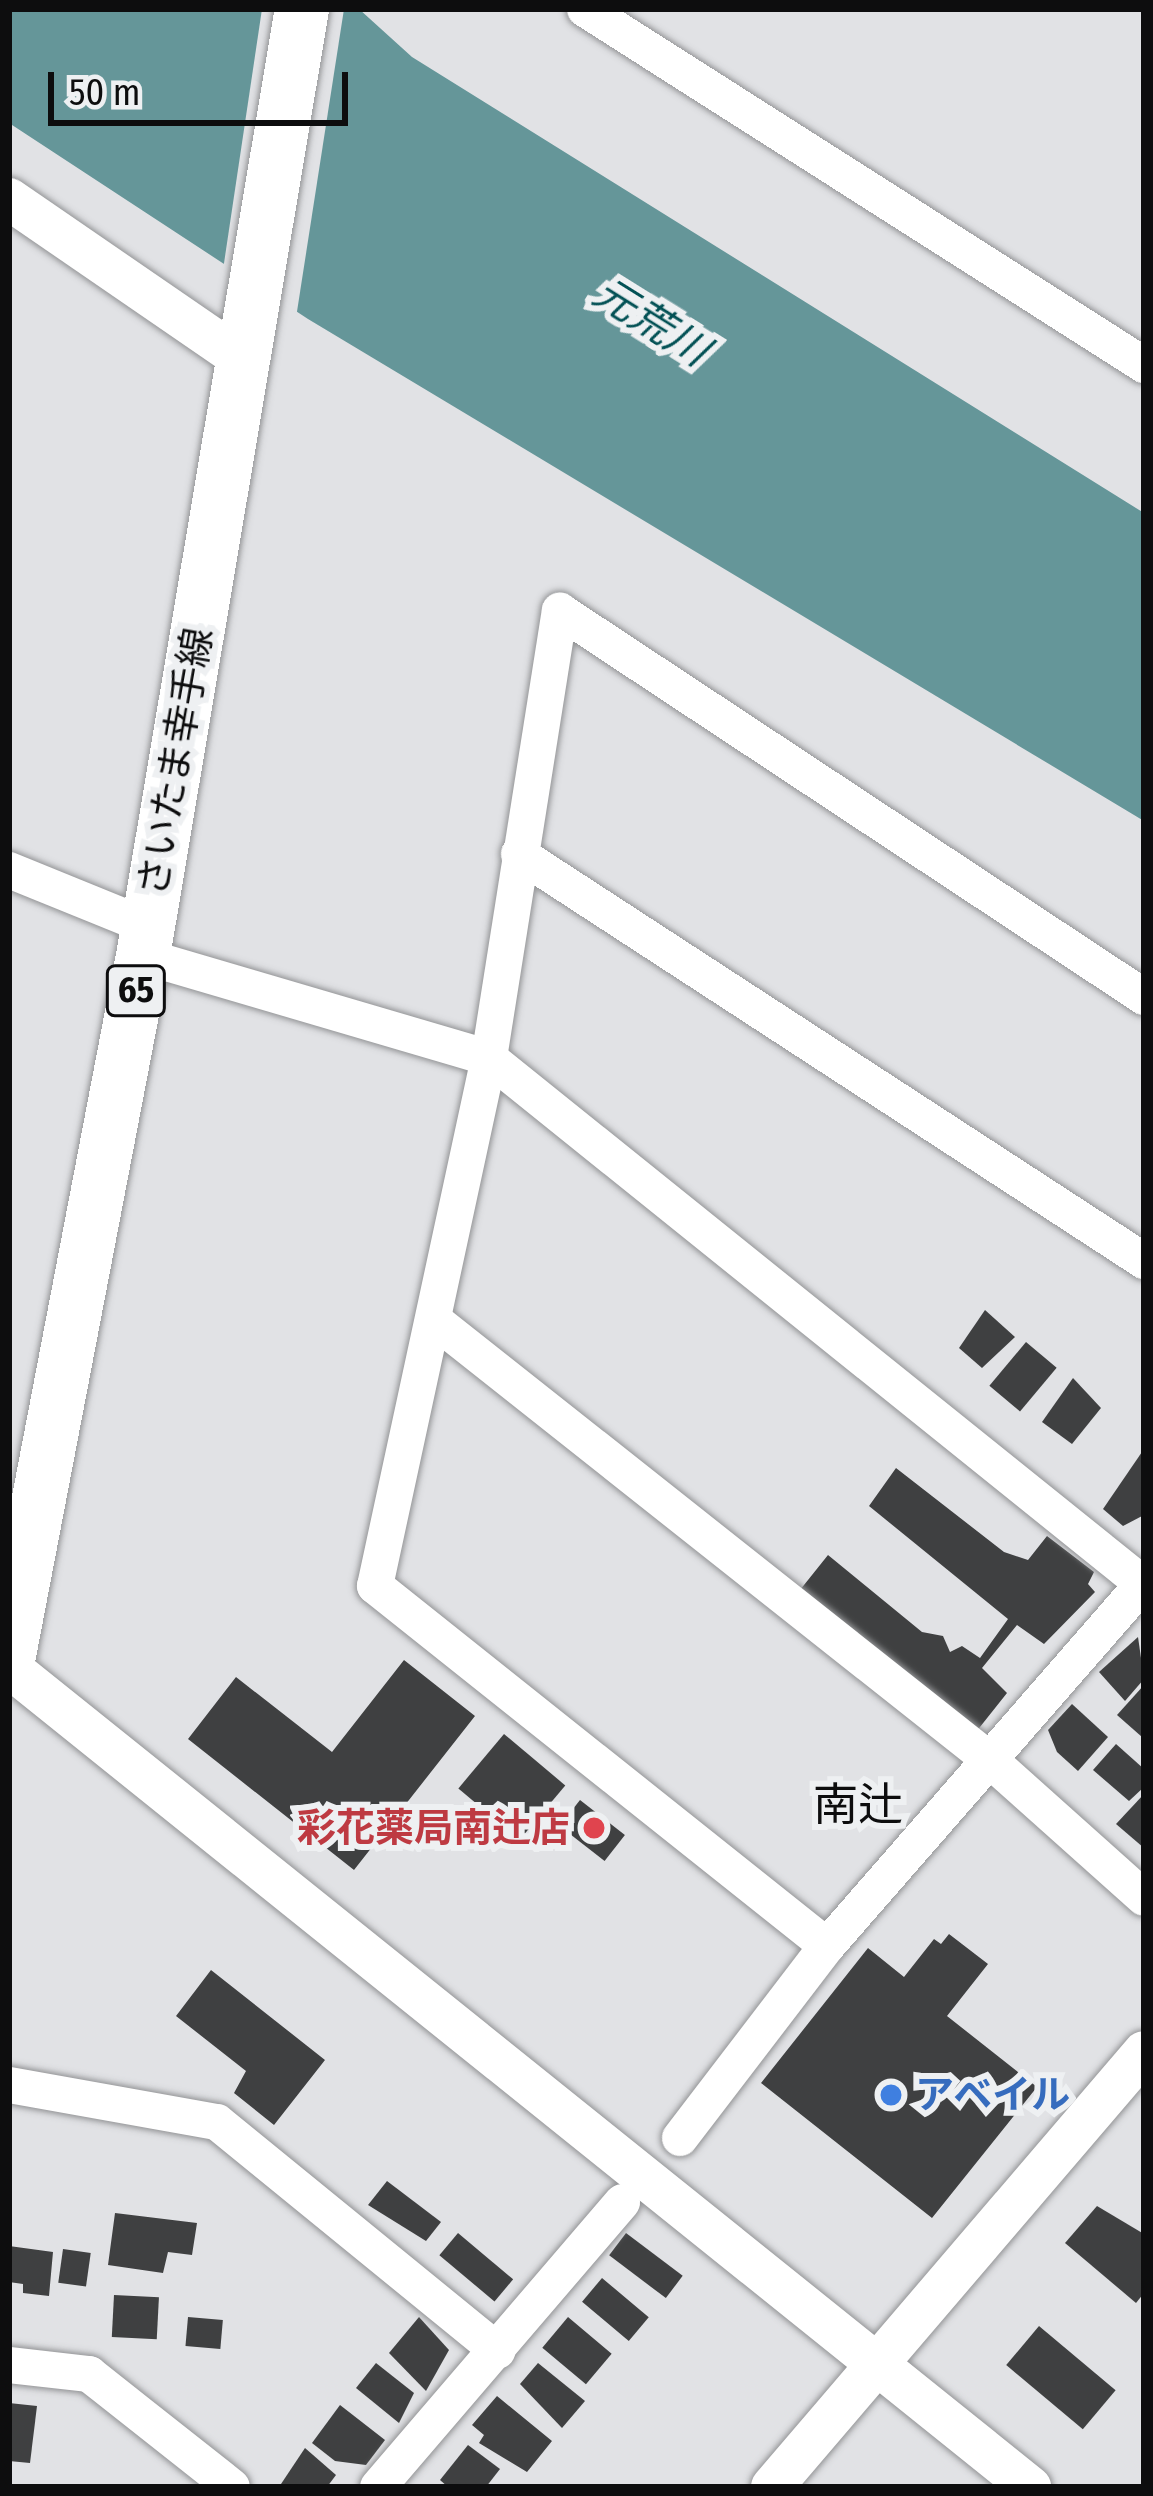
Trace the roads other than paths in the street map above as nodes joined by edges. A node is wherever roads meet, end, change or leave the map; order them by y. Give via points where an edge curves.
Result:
1 (302, 9) edge
2 (585, 9) edge
3 (10, 206) edge
4 (248, 342) junction
5 (1144, 365) edge
6 (519, 854) junction
7 (9, 870) edge
8 (145, 941) junction
9 (1144, 997) edge
10 (489, 1058) junction
11 (1144, 1261) edge
12 (434, 1320) junction
13 (1143, 1583) edge
14 (9, 1655) edge
15 (9, 1666) edge
16 (991, 1761) junction
17 (1144, 1898) edge
18 (827, 1946) junction
19 (1144, 2052) edge
20 (9, 2084) edge
21 (680, 2138) dead end
22 (622, 2202) dead end
23 (498, 2351) junction
24 (881, 2362) junction
25 (9, 2365) edge
26 (232, 2487) edge
27 (378, 2487) edge
28 (772, 2487) edge
29 (1030, 2487) edge

1 - 4 main road, さいたま幸手線 / 65
2 - 5 street
3 - 4 street
4 - 8 main road, さいたま幸手線 / 65
6 - 9 street via 560,611
6 - 10 street
6 - 11 street
7 - 8 street
8 - 10 street
8 - 14 main road, さいたま幸手線 / 65
10 - 12 street
10 - 13 street
12 - 16 street
12 - 18 street via 375,1586
13 - 16 street
15 - 24 street
16 - 17 street
16 - 18 street
18 - 21 street
19 - 24 street
20 - 23 street via 217,2122
22 - 23 street
23 - 27 street
24 - 28 street
24 - 29 street
25 - 26 street via 89,2374

